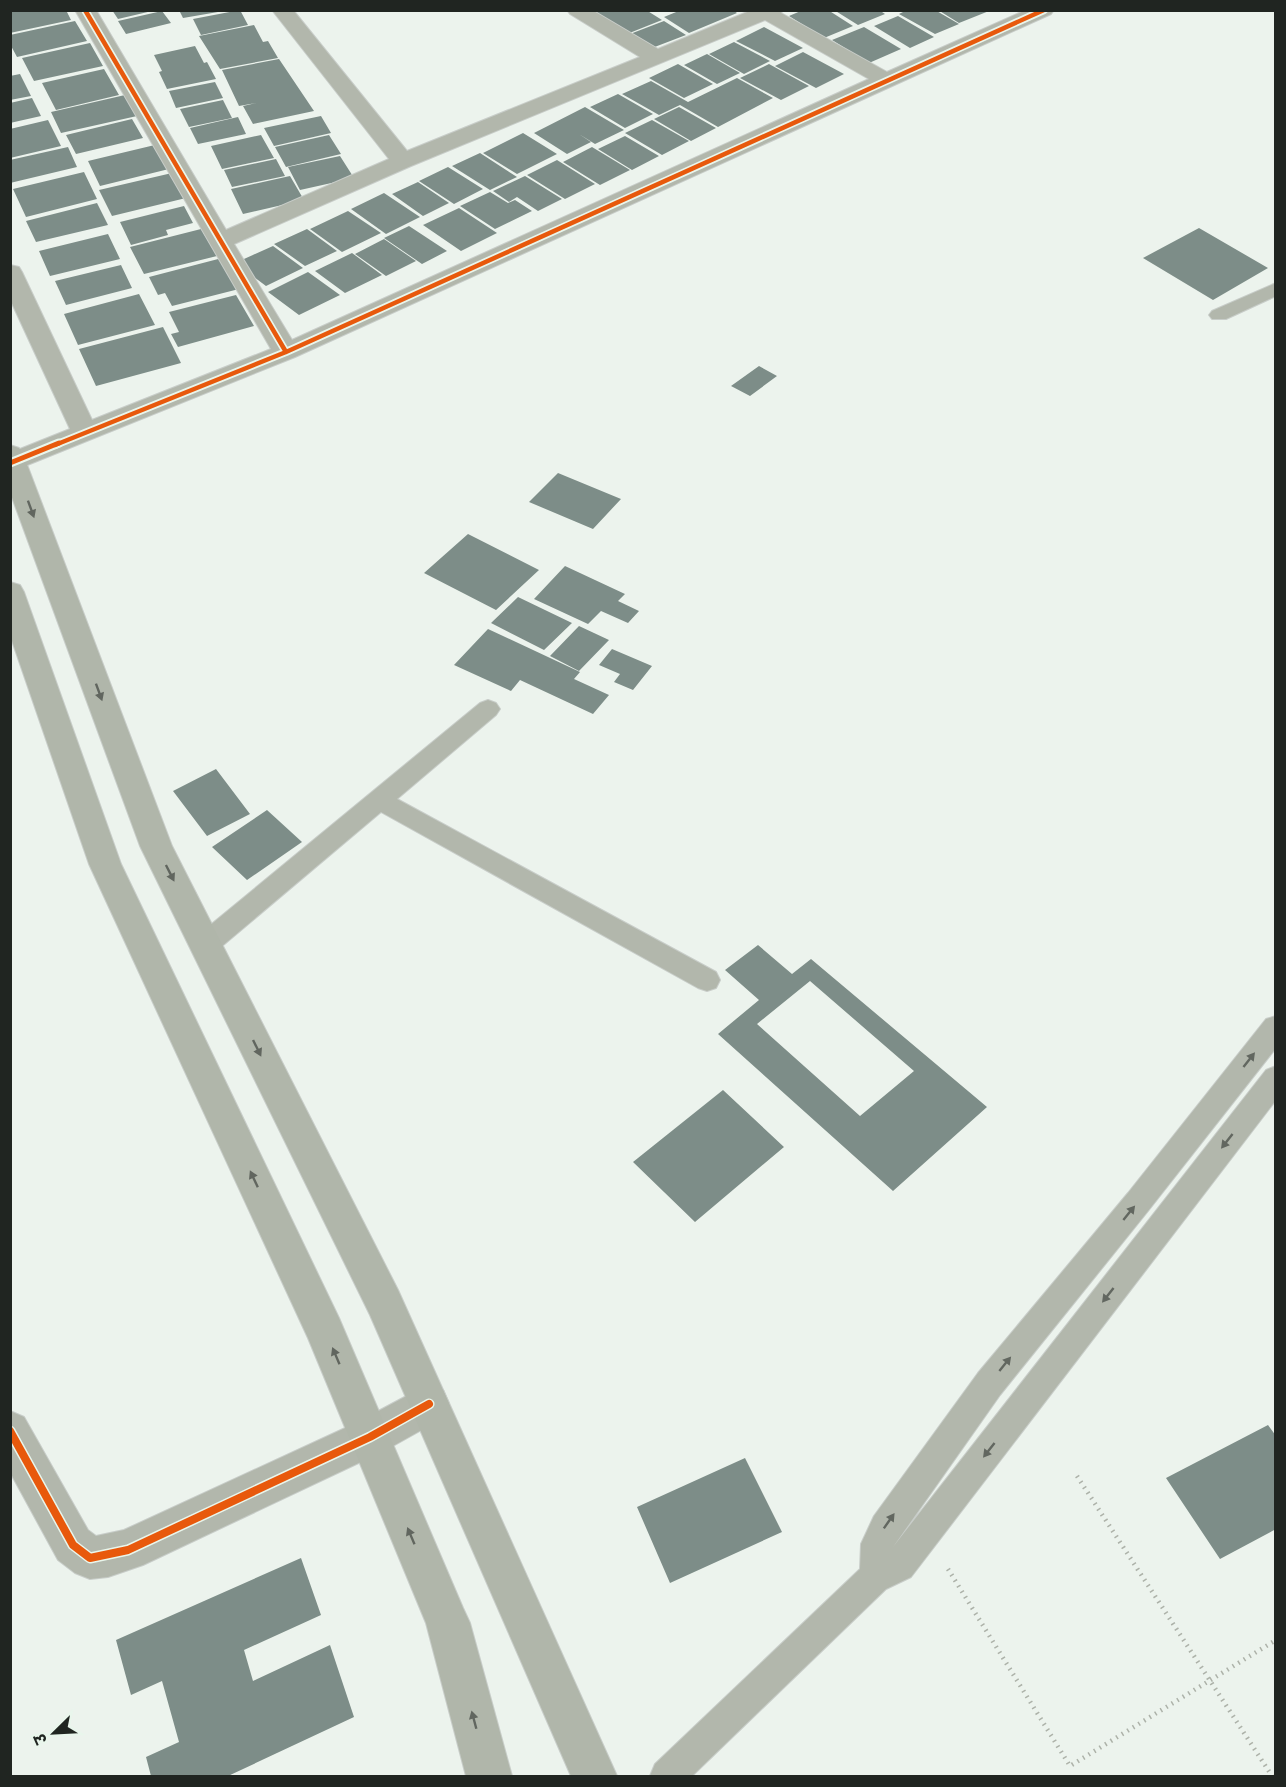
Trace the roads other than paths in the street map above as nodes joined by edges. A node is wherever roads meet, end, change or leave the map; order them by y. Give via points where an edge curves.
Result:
1 (85, 10) edge
2 (282, 10) edge
3 (577, 10) edge
4 (1044, 10) edge
5 (767, 11) edge
6 (656, 57) junction
7 (886, 80) junction
8 (404, 161) junction
9 (221, 241) junction
10 (10, 272) edge
11 (1275, 289) edge
12 (1219, 315) dead end
13 (286, 352) junction
14 (85, 433) junction
15 (11, 460) edge
16 (10, 592) edge
17 (488, 709) dead end
18 (379, 800) junction
19 (206, 944) junction
20 (707, 980) dead end
21 (1275, 1027) edge
22 (1275, 1078) edge
23 (429, 1404) junction
24 (10, 1431) edge
25 (370, 1437) junction
26 (877, 1575) junction
27 (489, 1776) edge
28 (594, 1776) edge
29 (667, 1776) edge

1 - 9 street
2 - 8 street
3 - 6 street
4 - 7 street
5 - 6 street
5 - 7 street
6 - 8 street
7 - 13 street
8 - 9 street
9 - 13 street
10 - 14 street
11 - 12 lane
13 - 14 street
14 - 15 street
15 -> 19 main road via 156,846
25 -> 16 main road via 325,1331 105,864
17 - 18 lane
18 - 19 lane
18 - 20 lane
19 -> 23 main road via 384,1304
26 -> 21 lane via 874,1552 885,1527 989,1384
22 -> 26 lane via 925,1533 899,1565
23 - 25 street
23 - 28 main road
24 - 25 street via 73,1545 90,1558 128,1550
27 -> 25 main road via 448,1623
26 - 29 lane

